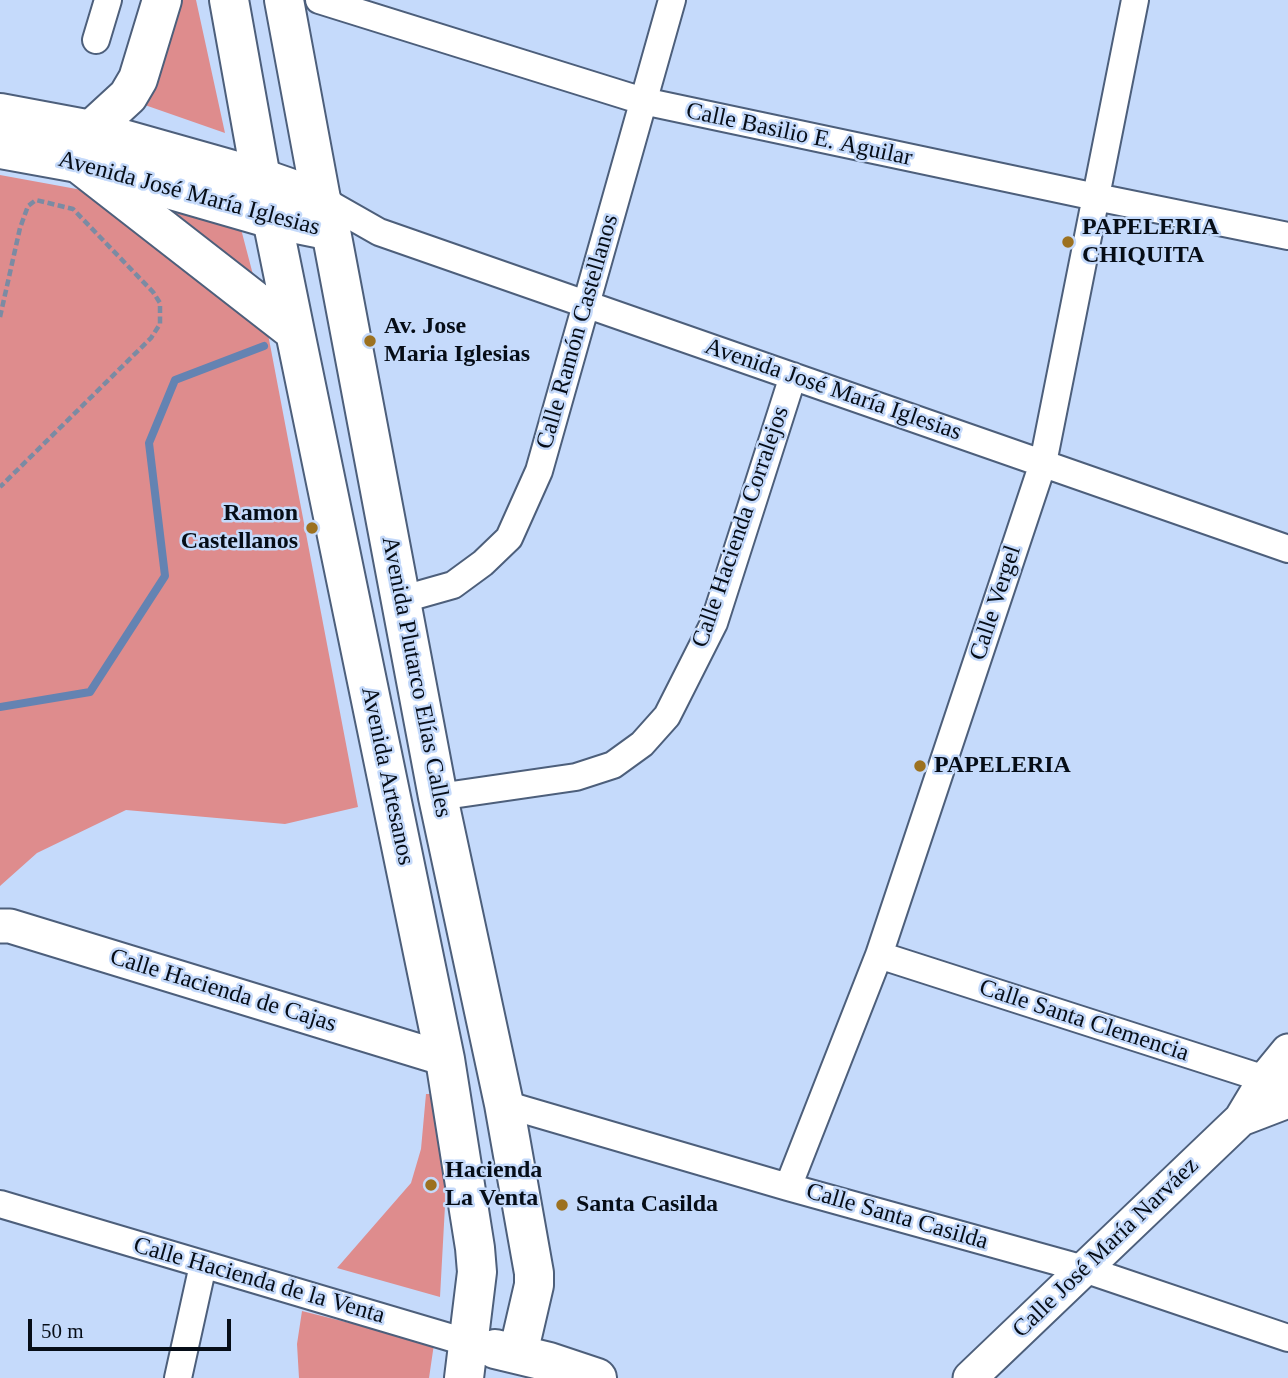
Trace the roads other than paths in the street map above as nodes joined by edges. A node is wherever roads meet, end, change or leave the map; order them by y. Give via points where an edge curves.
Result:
1 (108, 0) edge
2 (162, 0) edge
3 (229, 0) edge
4 (284, 0) edge
5 (319, 0) edge
6 (672, 0) edge
7 (1135, 0) edge
8 (96, 40) dead end
9 (643, 102) junction
10 (0, 113) edge
11 (85, 146) junction
12 (0, 149) edge
13 (261, 178) junction
14 (1096, 197) junction
15 (326, 215) junction
16 (272, 219) junction
17 (1288, 236) edge
18 (586, 304) junction
19 (295, 332) junction
20 (793, 376) junction
21 (1043, 463) junction
22 (1288, 549) edge
23 (400, 600) junction
24 (438, 797) junction
25 (0, 926) edge
26 (879, 955) junction
27 (1288, 1051) edge
28 (445, 1059) junction
29 (1280, 1090) edge
30 (504, 1104) junction
31 (788, 1186) junction
32 (0, 1204) edge
33 (203, 1265) junction
34 (1084, 1269) junction
35 (1288, 1338) edge
36 (518, 1354) junction
37 (467, 1360) edge
38 (178, 1378) edge
39 (597, 1378) edge
40 (970, 1378) edge

1 - 8 street
2 - 11 main road via 138,79
3 - 13 main road
4 - 15 main road, Avenida Plutarco Elías Calles
5 - 9 street, Calle Basilio E. Aguilar
6 - 9 street, Calle Ramón Castellanos
7 - 14 street, Calle Vergel
9 - 14 street, Calle Basilio E. Aguilar
9 - 18 street, Calle Ramón Castellanos
10 - 11 main road, Avenida José María Iglesias
11 - 12 main road, Avenida José María Iglesias
11 - 13 main road, Avenida José María Iglesias
11 - 16 main road, Avenida José María Iglesias
11 - 19 main road
13 - 15 main road, Avenida José María Iglesias
13 - 16 main road, Avenida Artesanos
14 - 17 street, Calle Basilio E. Aguilar
14 - 21 street, Calle Vergel
15 - 16 main road, Avenida José María Iglesias
15 - 18 street, Avenida José María Iglesias
15 - 23 main road, Avenida Plutarco Elías Calles
16 - 19 main road, Avenida Artesanos
18 - 20 street, Avenida José María Iglesias
18 - 23 street, Calle Ramón Castellanos via 539,471 509,538 453,585
19 - 28 main road, Avenida Artesanos
20 - 21 street, Avenida José María Iglesias
20 - 24 street, Calle Hacienda Corralejos via 714,623 667,716 642,744 613,765 576,777
21 - 22 street, Avenida José María Iglesias
21 - 26 street, Calle Vergel
23 - 24 main road, Avenida Plutarco Elías Calles
24 - 30 main road, Avenida Plutarco Elías Calles
25 - 28 street, Calle Hacienda de Cajas
26 - 29 street, Calle Santa Clemencia
26 - 31 street, Calle Vergel
27 - 29 street, Calle José María Narváez
28 - 37 main road, Avenida Artesanos via 477,1272
29 - 34 street, Calle José María Narváez via 1241,1119
30 - 31 street, Calle Santa Casilda
30 - 36 main road, Avenida Plutarco Elías Calles via 534,1273
31 - 34 street, Calle Santa Casilda
32 - 33 street, Calle Hacienda de la Venta
33 - 37 street, Calle Hacienda de la Venta
33 - 38 street
34 - 35 street, Calle Santa Casilda
34 - 40 street, Calle José María Narváez
36 - 37 main road, Calle Hacienda de la Venta
36 - 39 main road, Calle Hacienda de la Venta

